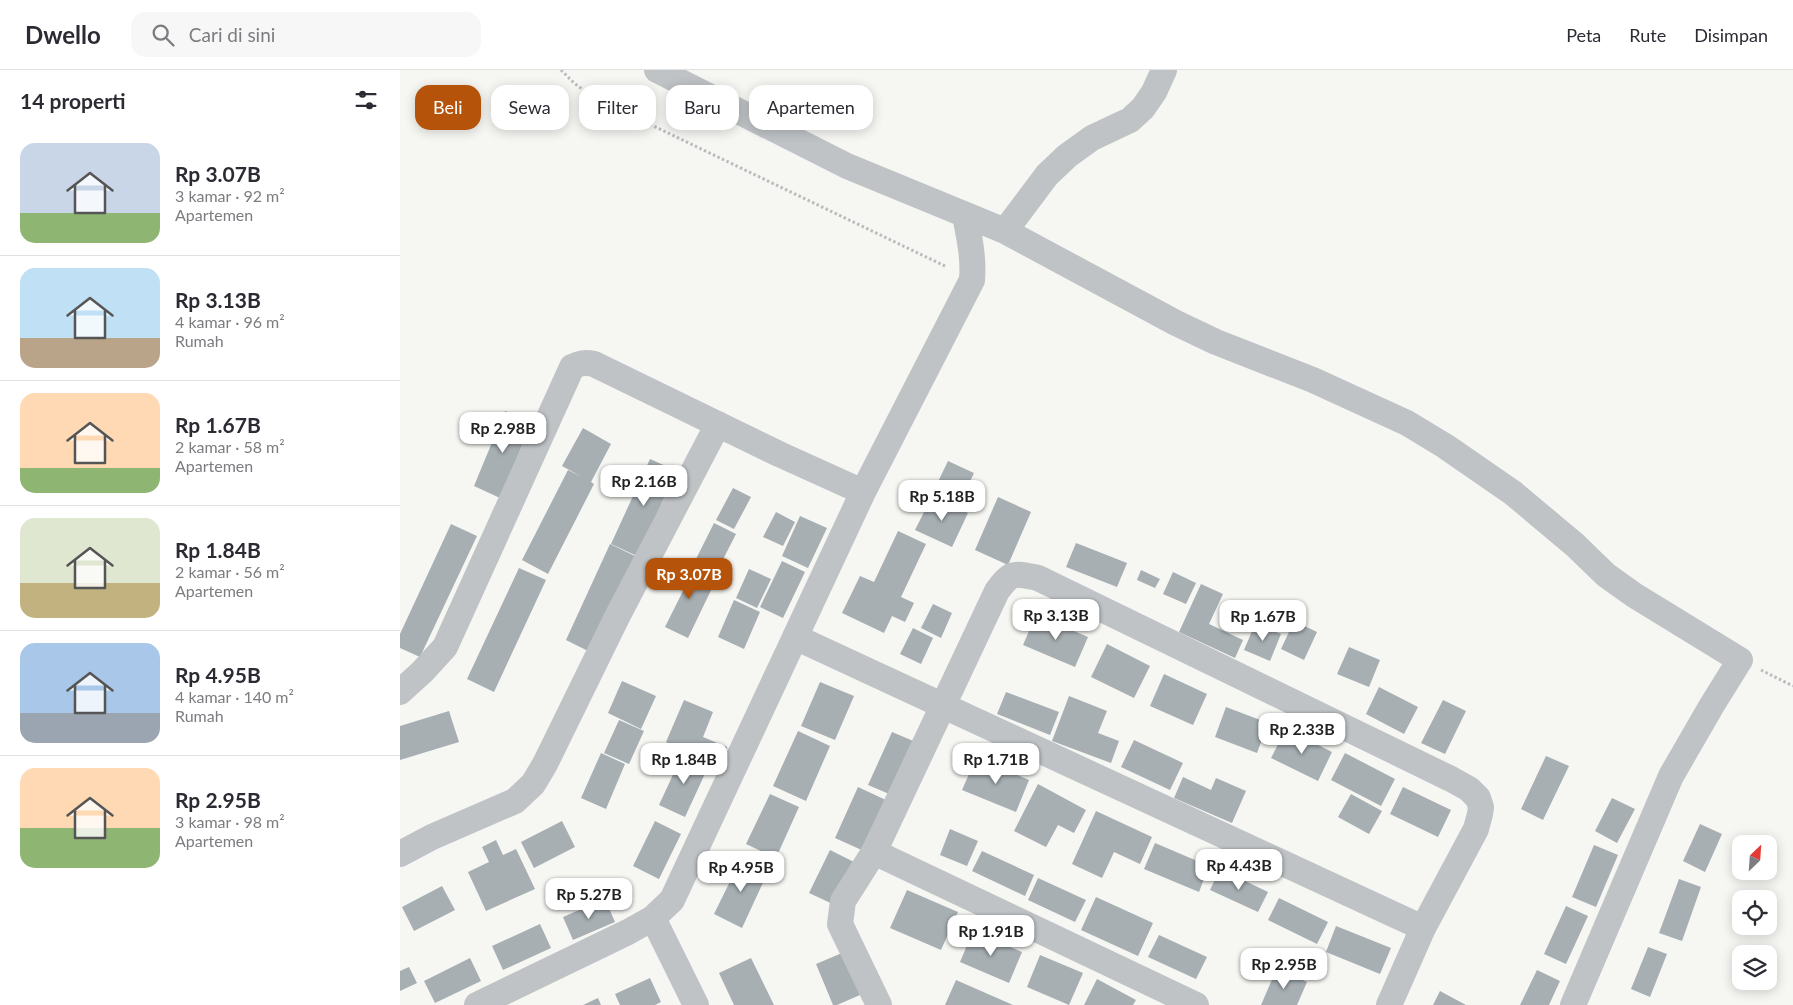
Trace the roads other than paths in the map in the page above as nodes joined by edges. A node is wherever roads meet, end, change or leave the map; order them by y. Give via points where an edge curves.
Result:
1 (657, 70) edge
2 (1164, 70) edge
3 (965, 215) junction
4 (1005, 231) junction
5 (718, 424) junction
6 (863, 492) junction
7 (795, 638) junction
8 (400, 692) edge
9 (943, 706) junction
10 (874, 852) junction
11 (400, 854) edge
12 (653, 918) junction
13 (1423, 928) junction
14 (477, 1005) edge
15 (696, 1005) edge
16 (879, 1005) edge
17 (1196, 1005) edge
18 (1389, 1005) edge
19 (1572, 1005) edge

1 - 3 street via 847,166
2 - 4 street via 1143,108 1130,120 1092,138 1067,156 1047,175
3 - 4 street
3 - 6 street via 974,264 972,280
4 - 19 street via 1176,323 1407,423 1513,493 1634,595 1740,660 1672,776
5 - 6 street
5 - 8 street via 594,364 586,362 572,368 445,646
5 - 11 street via 534,784 515,801
6 - 7 street
7 - 9 street
7 - 12 street via 672,900
9 - 10 street
9 - 13 street
9 - 13 street via 1006,578 1018,574 1038,578 1469,789 1481,807 1478,822
10 - 16 street via 843,901 840,924
10 - 17 street
12 - 14 street
12 - 15 street
13 - 18 street

